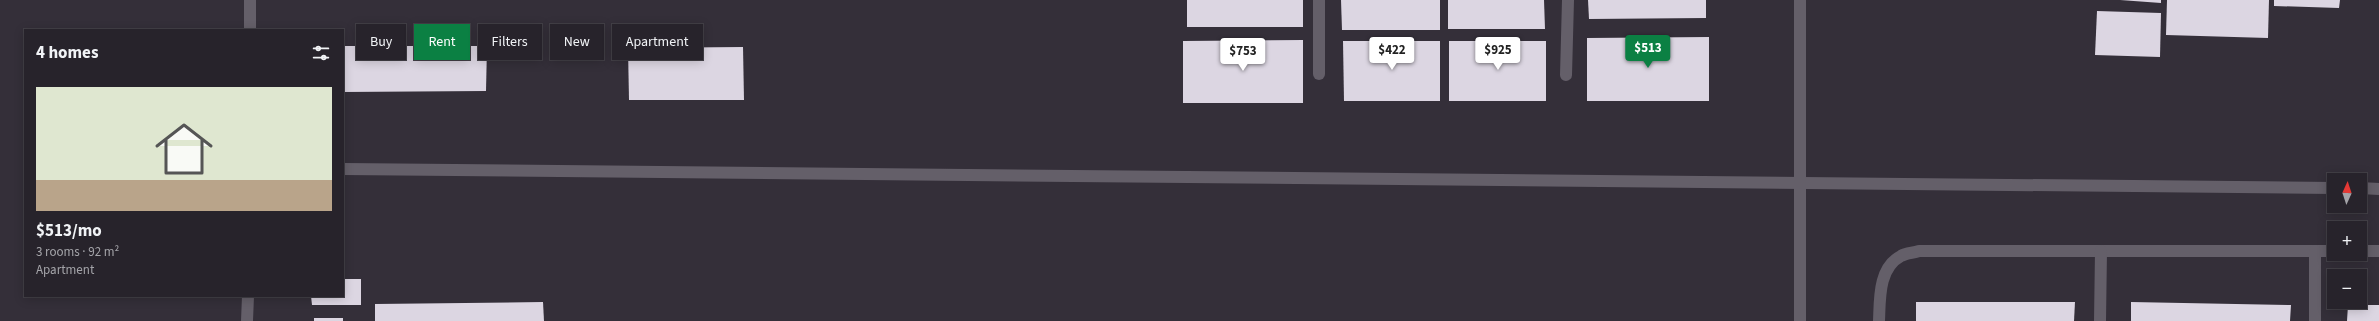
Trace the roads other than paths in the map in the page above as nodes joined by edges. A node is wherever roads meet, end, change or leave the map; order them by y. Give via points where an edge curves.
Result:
1 (250, 0) edge
2 (1319, 0) edge
3 (1568, 0) edge
4 (1800, 0) edge
5 (250, 29) edge
6 (1319, 74) dead end
7 (1566, 75) dead end
8 (344, 169) edge
9 (1800, 181) junction
10 (2327, 188) edge
11 (2367, 188) edge
12 (2379, 188) edge
13 (2101, 251) junction
14 (2315, 251) junction
15 (2327, 251) edge
16 (2367, 251) edge
17 (2379, 251) edge
18 (248, 297) edge
19 (247, 321) edge
20 (1800, 321) edge
21 (1879, 321) edge
22 (2100, 321) edge
23 (2315, 321) edge

1 - 5 street
2 - 6 street
3 - 7 street
4 - 9 street
8 - 9 street
9 - 10 street
9 - 20 street
11 - 12 street
13 - 14 street
13 - 21 street via 1919,251 1900,256 1890,266 1880,290
13 - 22 street
14 - 15 street
14 - 23 street
16 - 17 street
18 - 19 street

